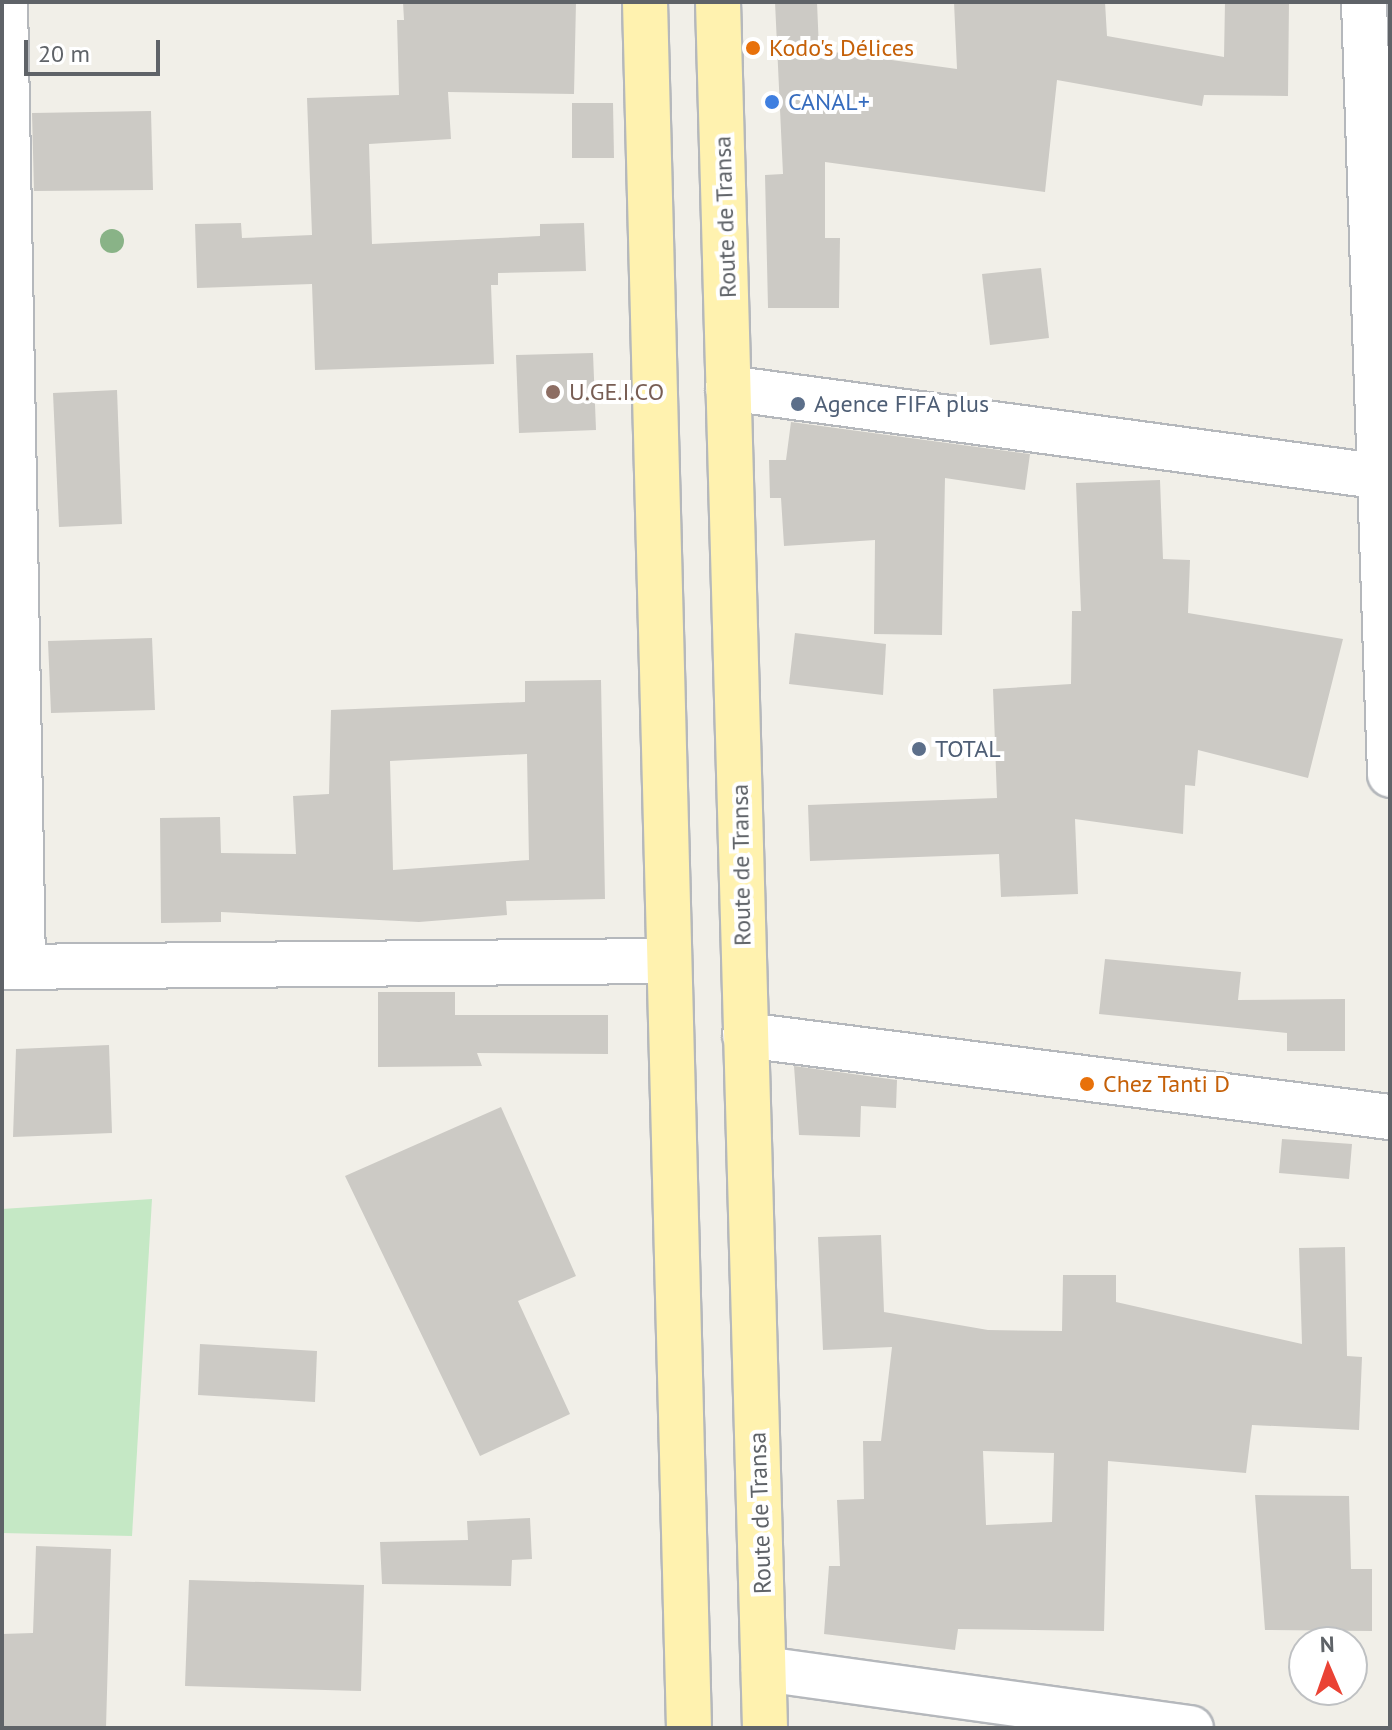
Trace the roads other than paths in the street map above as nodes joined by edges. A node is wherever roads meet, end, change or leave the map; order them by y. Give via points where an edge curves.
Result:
1 (5, 2) edge
2 (645, 2) edge
3 (718, 2) edge
4 (1364, 2) edge
5 (728, 388) junction
6 (1386, 477) edge
7 (1390, 775) edge
8 (669, 961) junction
9 (12, 967) edge
10 (745, 1035) junction
11 (1390, 1117) edge
12 (764, 1669) junction
13 (689, 1728) edge
14 (765, 1728) edge
15 (1191, 1728) edge

1 - 9 street
2 - 8 main road
3 - 5 main road, Route de Transa
4 - 6 street
5 - 6 street
5 - 10 main road, Route de Transa
6 - 7 street
8 - 9 street
8 - 13 main road
10 - 11 street
10 - 12 main road, Route de Transa
12 - 14 main road, Route de Transa
12 - 15 street

